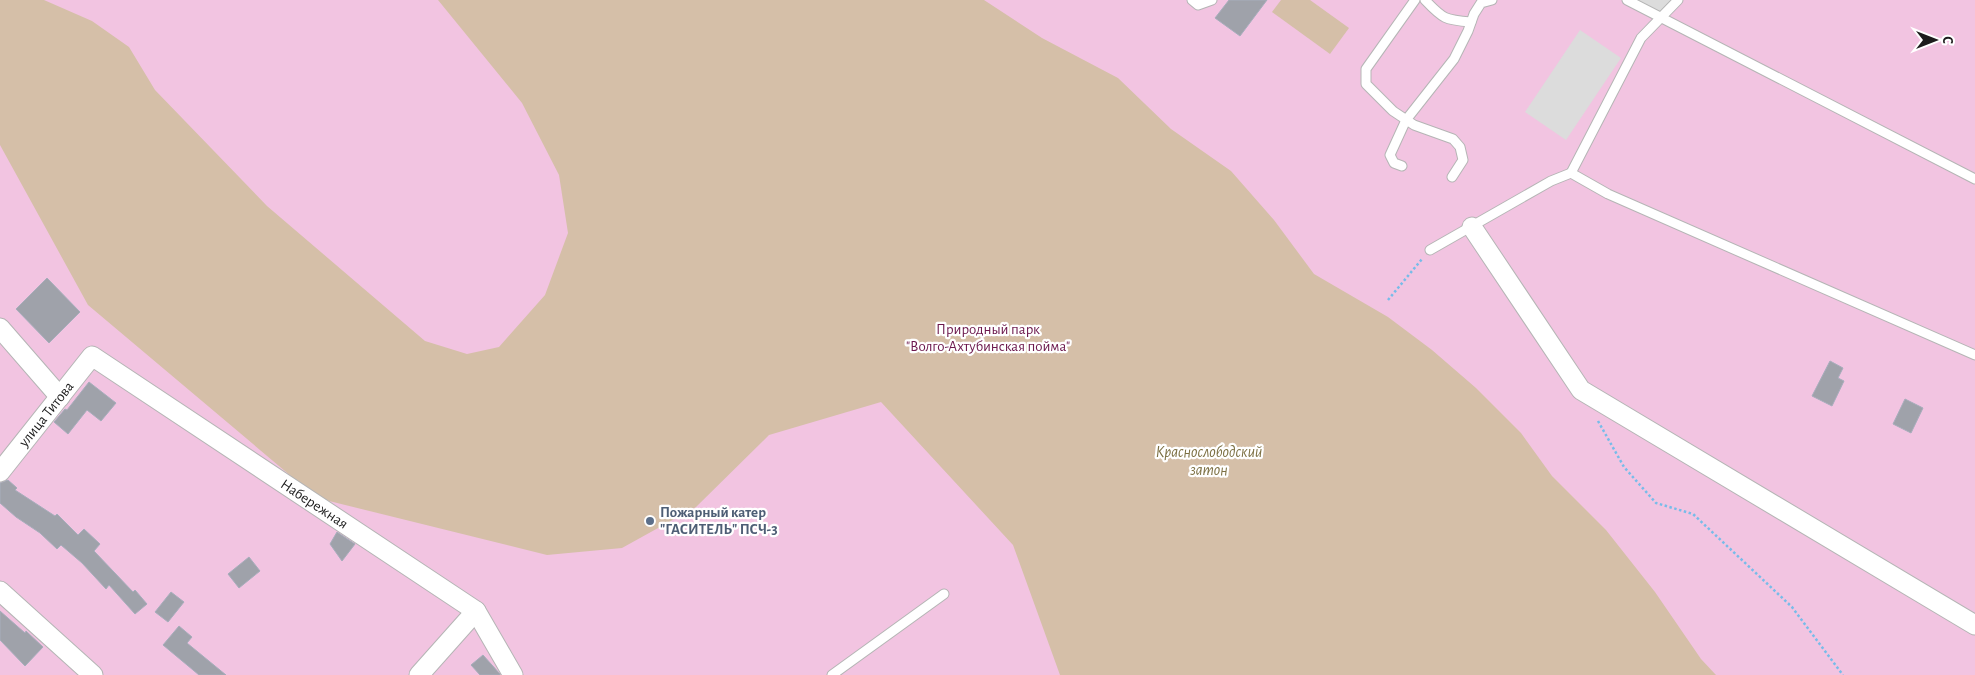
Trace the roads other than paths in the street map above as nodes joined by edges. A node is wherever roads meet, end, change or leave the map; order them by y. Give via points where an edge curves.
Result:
1 (1192, 0) edge
2 (1212, 0) edge
3 (1415, 0) edge
4 (1425, 0) edge
5 (1492, 0) edge
6 (1627, 0) edge
7 (1678, 0) edge
8 (1662, 17) junction
9 (1471, 22) junction
10 (1406, 120) junction
11 (1402, 166) dead end
12 (1571, 173) junction
13 (1452, 177) dead end
14 (1975, 179) edge
15 (1472, 227) junction
16 (1430, 250) road end
17 (0, 328) edge
18 (1975, 355) edge
19 (92, 356) joint
20 (60, 397) junction
21 (0, 472) edge
22 (0, 590) edge
23 (944, 594) dead end
24 (476, 611) junction
25 (1975, 625) edge
26 (93, 675) edge
27 (419, 675) edge
28 (513, 675) edge
29 (832, 675) edge

1 - 2 lane via 1198,5
3 - 10 lane via 1366,69 1366,84
4 - 9 lane via 1441,17
5 - 9 lane via 1481,3
6 - 8 lane
7 - 8 lane
8 - 12 lane via 1622,64
8 - 14 lane
9 - 10 lane via 1454,59
10 - 11 lane via 1390,155 1394,163
10 - 13 lane via 1414,126 1453,139 1460,147 1463,160
12 - 15 lane
12 - 18 lane via 1608,194
15 - 16 lane
15 - 25 street via 1581,390
17 - 20 street
19 - 20 street, улица Титова
19 - 24 street, Набережная
20 - 21 street, улица Титова
22 - 26 street
23 - 29 lane
24 - 27 street
24 - 28 street, Набережная

